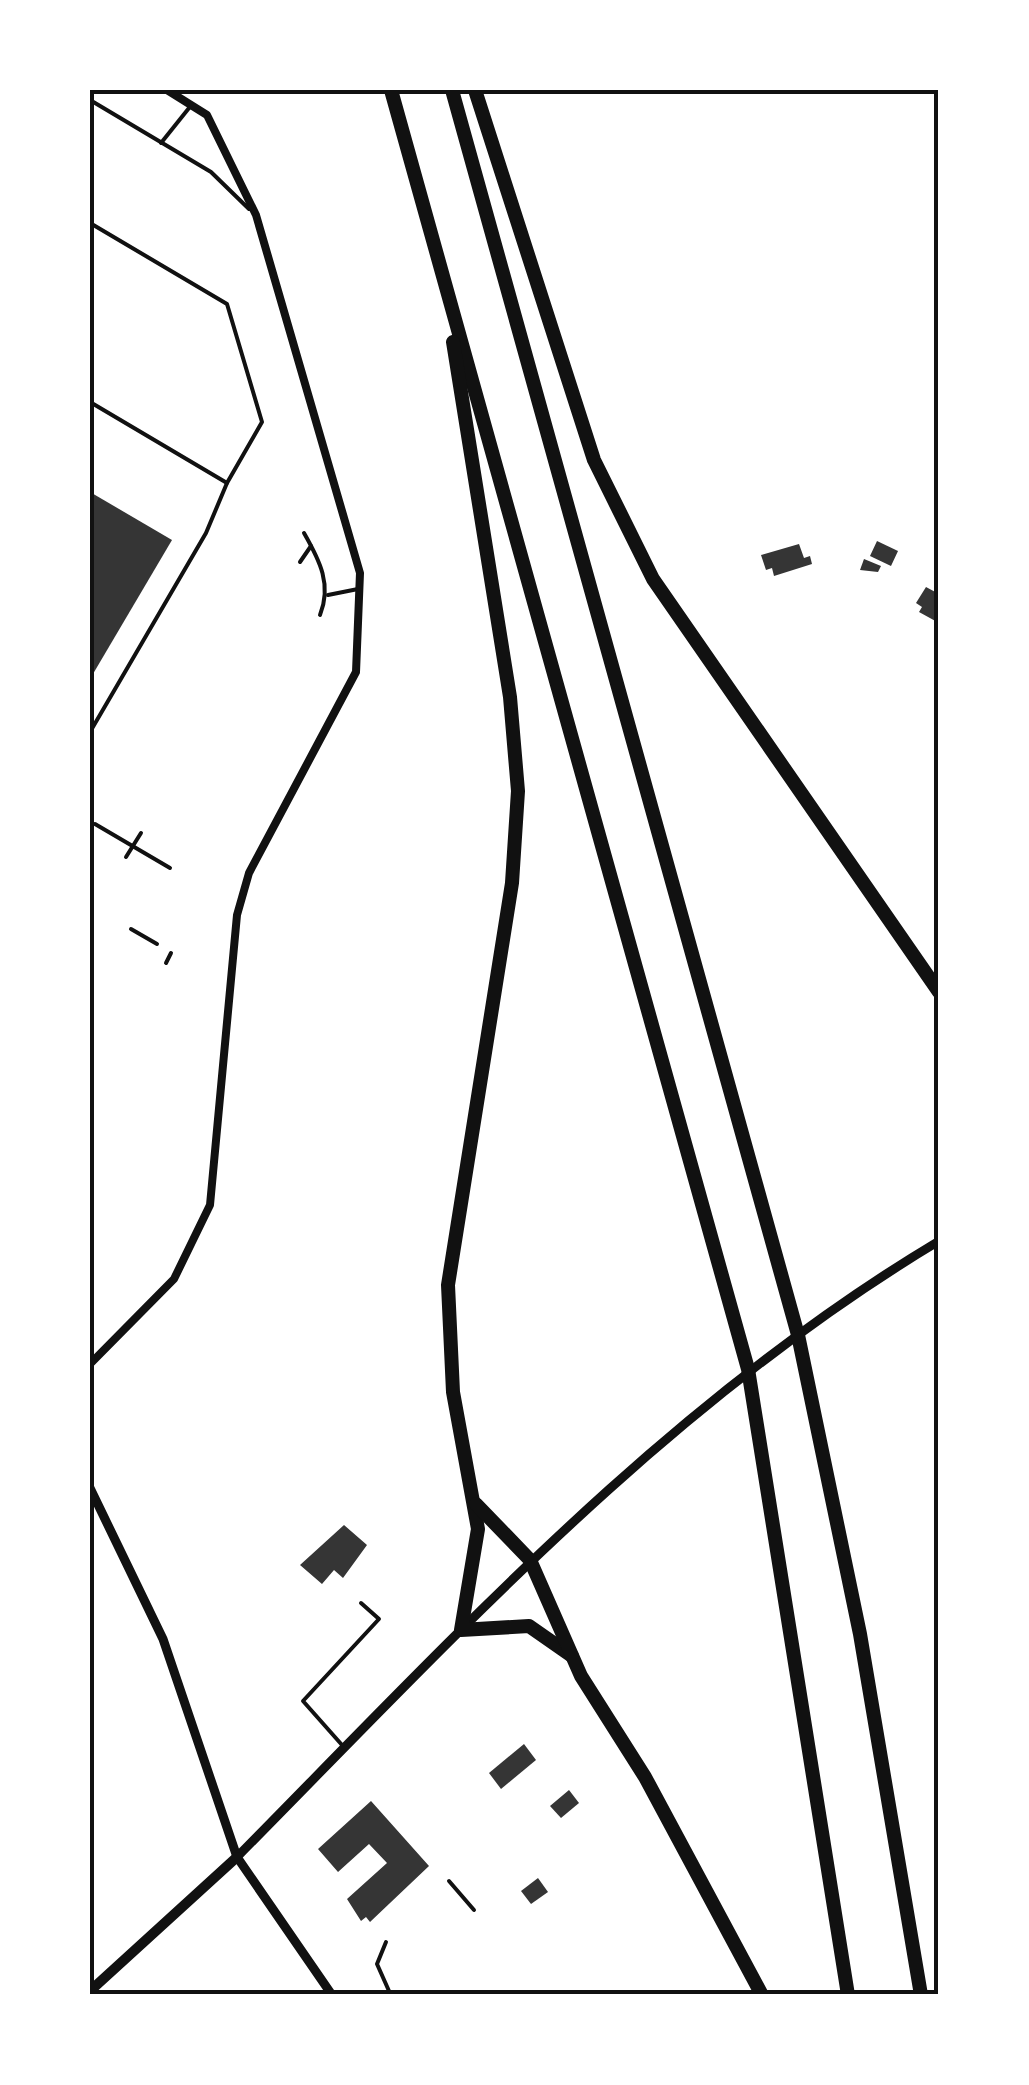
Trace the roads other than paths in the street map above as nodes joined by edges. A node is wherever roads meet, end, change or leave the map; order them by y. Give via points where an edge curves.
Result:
1 (168, 90) edge
2 (391, 90) edge
3 (452, 90) edge
4 (475, 90) edge
5 (90, 100) edge
6 (191, 105) junction
7 (162, 143) junction
8 (256, 216) junction
9 (90, 223) edge
10 (443, 277) junction
11 (90, 402) edge
12 (227, 483) junction
13 (304, 533) dead end
14 (311, 546) junction
15 (300, 562) dead end
16 (359, 588) junction
17 (328, 594) junction
18 (320, 615) dead end
19 (90, 732) edge
20 (94, 824) dead end
21 (141, 833) dead end
22 (133, 847) junction
23 (126, 858) dead end
24 (170, 868) dead end
25 (131, 928) dead end
26 (157, 944) dead end
27 (171, 952) dead end
28 (166, 963) dead end
29 (939, 992) edge
30 (939, 1241) edge
31 (90, 1364) edge
32 (90, 1488) edge
33 (476, 1503) junction
34 (530, 1560) junction
35 (361, 1603) dead end
36 (461, 1630) junction
37 (572, 1656) junction
38 (344, 1748) junction
39 (237, 1857) junction
40 (449, 1881) dead end
41 (474, 1910) dead end
42 (386, 1942) dead end
43 (90, 1991) edge
44 (387, 1993) edge
45 (332, 1995) edge
46 (762, 1995) edge
47 (848, 1995) edge
48 (920, 1995) edge

1 - 6 street
2 - 10 highway
3 - 48 highway via 798,1335 860,1634
4 - 29 highway via 594,460 653,580
5 - 7 lane
6 - 7 lane
6 - 8 street via 208,115
7 - 8 lane via 211,172
8 - 16 street
9 - 12 lane via 227,304 262,422
10 - 33 highway via 510,698 518,791 512,883 448,1285 453,1392
10 - 47 highway via 748,1369
11 - 12 lane
12 - 19 lane via 206,533
13 - 14 lane
14 - 15 lane
14 - 17 lane
16 - 17 lane
16 - 31 street via 356,672 250,873 237,915 210,1205 174,1279
17 - 18 lane
20 - 22 lane
21 - 22 lane
22 - 23 lane
22 - 24 lane
25 - 26 lane
27 - 28 lane
30 - 34 street via 848,1296 672,1430
32 - 39 street via 164,1639
33 - 34 highway
33 - 36 highway via 478,1548
34 - 36 street
34 - 37 highway
35 - 38 lane via 379,1620 302,1701
36 - 37 highway via 529,1626
36 - 38 street
37 - 46 highway via 645,1776
38 - 39 street
39 - 43 main road
39 - 45 street
40 - 41 lane
42 - 44 lane via 377,1964

